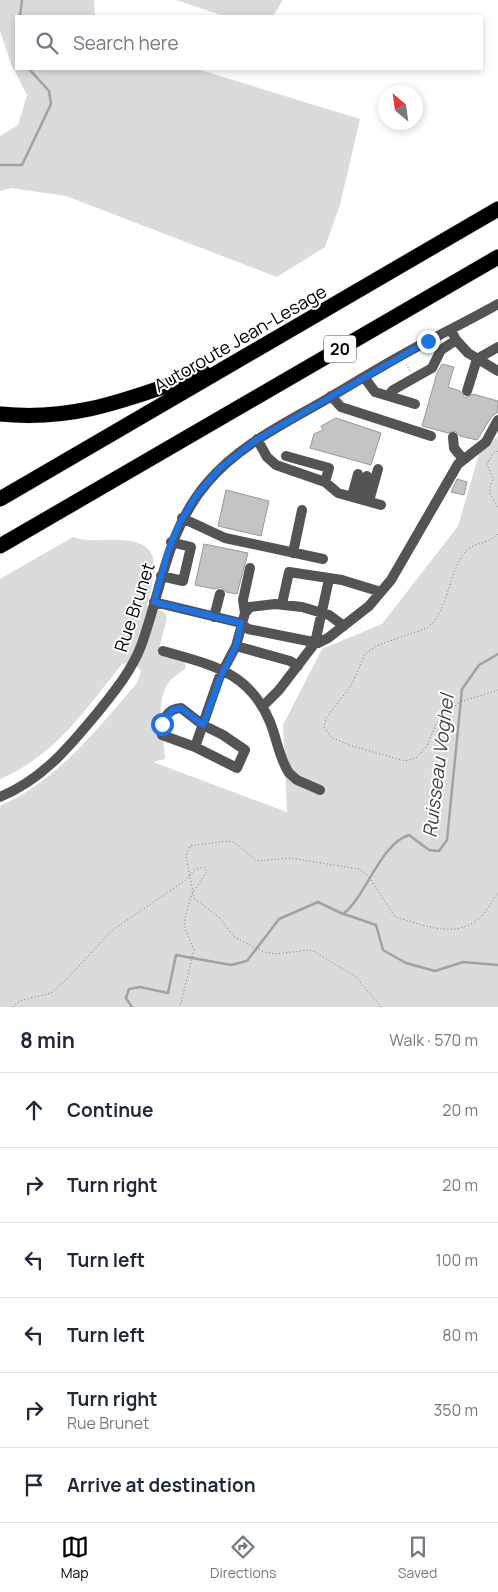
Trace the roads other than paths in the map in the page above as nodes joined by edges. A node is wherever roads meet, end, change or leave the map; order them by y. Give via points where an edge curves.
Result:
1 (498, 209) edge
2 (498, 257) edge
3 (498, 304) edge
4 (451, 330) junction
5 (456, 340) junction
6 (498, 346) edge
7 (477, 359) junction
8 (234, 363) junction
9 (498, 371) edge
10 (364, 377) junction
11 (467, 391) dead end
12 (331, 396) junction
13 (388, 396) junction
14 (415, 404) dead end
15 (0, 414) edge
16 (498, 420) edge
17 (431, 436) dead end
18 (453, 437) dead end
19 (257, 439) junction
20 (463, 459) junction
21 (378, 469) dead end
22 (290, 470) junction
23 (362, 475) dead end
24 (324, 482) junction
25 (0, 499) edge
26 (360, 499) junction
27 (380, 505) dead end
28 (302, 510) dead end
29 (182, 518) junction
30 (172, 542) junction
31 (0, 546) edge
32 (294, 553) junction
33 (323, 559) dead end
34 (250, 568) dead end
35 (161, 576) junction
36 (329, 578) junction
37 (381, 592) junction
38 (220, 594) dead end
39 (154, 602) junction
40 (282, 604) junction
41 (322, 613) junction
42 (214, 617) junction
43 (243, 618) junction
44 (344, 626) junction
45 (315, 643) junction
46 (236, 646) junction
47 (163, 652) dead end
48 (298, 666) junction
49 (224, 670) junction
50 (263, 706) junction
51 (203, 725) junction
52 (195, 747) junction
53 (320, 790) dead end
54 (0, 797) edge

1 - 8 highway, Autoroute Jean-Lesage / 20
2 - 31 highway, 20
3 - 4 street, Rue Brunet
4 - 5 street
4 - 10 street, Rue Brunet via 405,363
5 - 7 street
5 - 13 street via 441,350 434,367
6 - 7 street
7 - 9 street
7 - 11 street
8 - 15 highway via 87,411 50,416
8 - 25 highway, Autoroute Jean-Lesage / 20
10 - 12 street, Rue Brunet
10 - 13 street via 372,390
12 - 17 street via 345,408
12 - 19 street, Rue Brunet
13 - 14 street
16 - 20 street via 486,442
18 - 20 street via 454,448
19 - 22 street via 270,461
19 - 29 street, Rue Brunet via 219,469
20 - 37 street
21 - 26 street
22 - 24 street
22 - 24 street via 290,457 328,468
23 - 26 street
24 - 26 street via 338,493
26 - 27 street
28 - 32 street
29 - 30 street, Rue Brunet
29 - 32 street via 226,538
30 - 35 street, Rue Brunet
30 - 35 street via 191,547 183,581
32 - 33 street
34 - 43 street
35 - 39 street, Rue Brunet
36 - 37 street
36 - 40 street via 289,572
36 - 41 street
37 - 44 street
38 - 42 street
39 - 42 street
39 - 54 street, Rue Brunet via 140,650 111,696 55,762 29,782
40 - 41 street
40 - 43 street via 254,606
41 - 44 street
41 - 45 street
42 - 43 street
43 - 45 street via 248,628
43 - 46 street
44 - 45 street via 323,642
45 - 48 street
46 - 48 street
46 - 49 street
47 - 49 street
48 - 50 street
49 - 50 street via 240,681
49 - 51 street
50 - 53 street via 289,773
51 - 52 street
51 - 52 street via 181,708 172,710 162,724 162,735
51 - 52 street via 245,750 237,768

